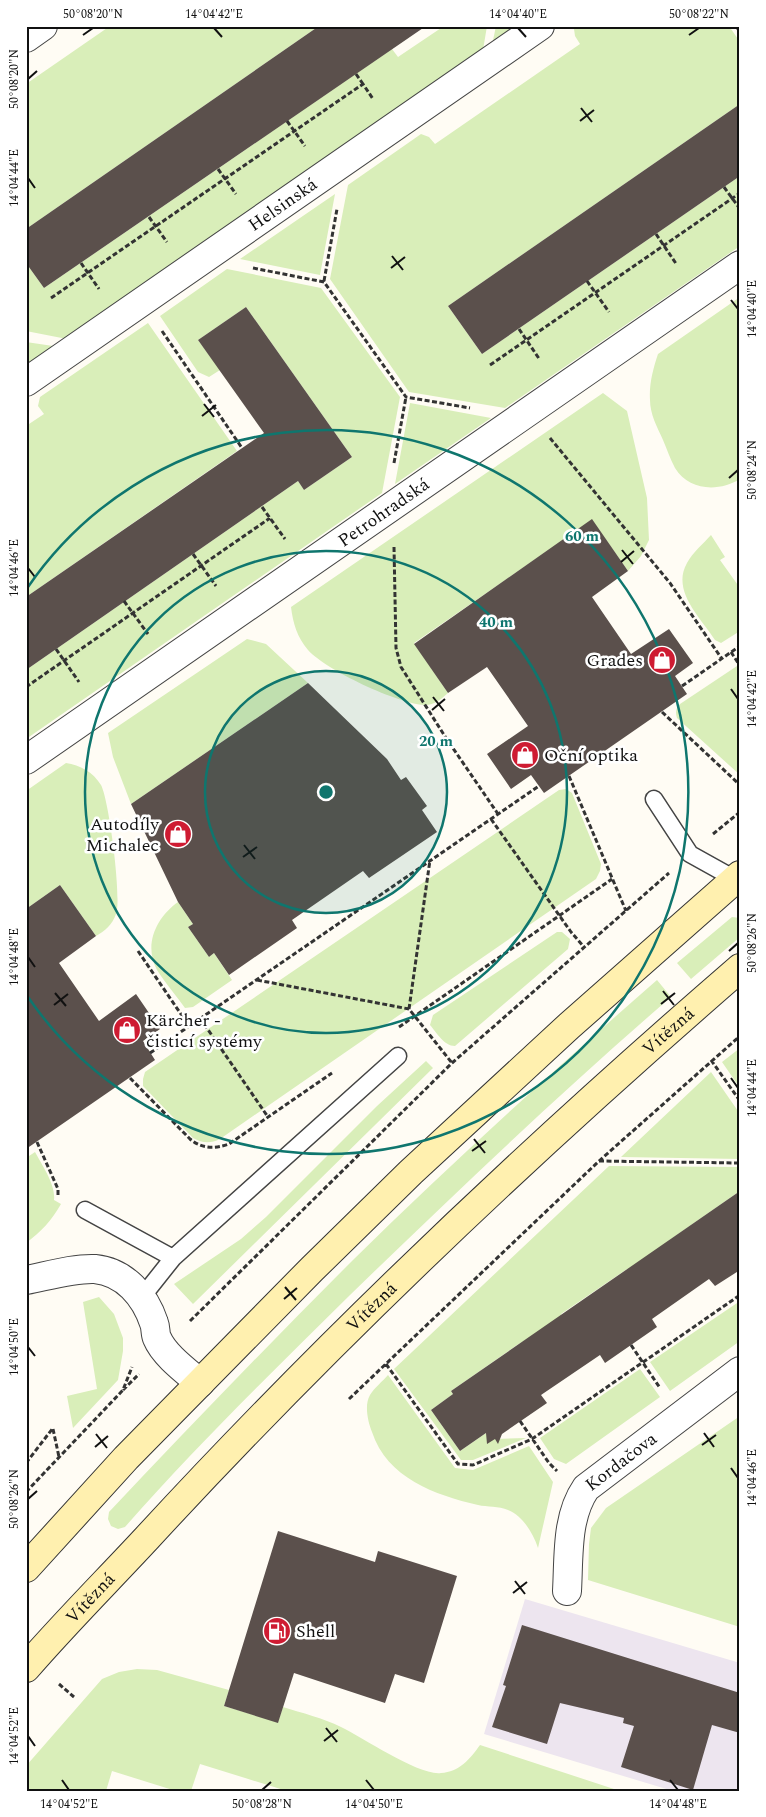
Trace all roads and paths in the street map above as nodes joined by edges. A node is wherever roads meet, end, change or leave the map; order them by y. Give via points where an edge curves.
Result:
1 (43, 26) edge
2 (540, 26) edge
3 (736, 26) edge
4 (740, 32) edge
5 (26, 38) edge
6 (356, 74) dead end
7 (363, 84) junction
8 (287, 121) dead end
9 (394, 128) junction
10 (294, 131) junction
11 (218, 168) dead end
12 (225, 178) junction
13 (724, 187) dead end
14 (740, 193) edge
15 (732, 198) junction
16 (338, 209) dead end
17 (740, 209) edge
18 (149, 217) dead end
19 (156, 226) junction
20 (81, 263) dead end
21 (740, 265) edge
22 (252, 268) dead end
23 (87, 273) junction
24 (324, 282) junction
25 (51, 298) dead end
26 (161, 330) dead end
27 (490, 365) dead end
28 (26, 382) edge
29 (406, 397) junction
30 (520, 417) junction
31 (548, 435) dead end
32 (242, 448) dead end
33 (385, 510) junction
34 (270, 518) dead end
35 (394, 540) dead end
36 (740, 646) edge
37 (731, 652) junction
38 (722, 658) junction
39 (740, 666) edge
40 (682, 686) dead end
41 (26, 687) edge
42 (662, 712) dead end
43 (26, 760) edge
44 (570, 776) dead end
45 (740, 785) edge
46 (539, 786) dead end
47 (654, 799) dead end
48 (498, 814) junction
49 (491, 819) junction
50 (430, 860) junction
51 (676, 867) dead end
52 (612, 879) junction
53 (738, 880) edge
54 (626, 911) junction
55 (560, 915) junction
56 (584, 947) junction
57 (138, 951) dead end
58 (740, 968) edge
59 (256, 980) junction
60 (409, 1010) junction
61 (414, 1016) junction
62 (200, 1018) junction
63 (189, 1026) junction
64 (398, 1028) dead end
65 (740, 1036) edge
66 (150, 1053) dead end
67 (398, 1056) dead end
68 (711, 1060) junction
69 (452, 1063) junction
70 (333, 1072) dead end
71 (130, 1078) dead end
72 (740, 1101) edge
73 (268, 1117) junction
74 (37, 1142) dead end
75 (599, 1161) junction
76 (740, 1163) edge
77 (58, 1202) dead end
78 (85, 1210) dead end
79 (173, 1258) junction
80 (26, 1280) edge
81 (740, 1295) edge
82 (142, 1297) junction
83 (631, 1345) dead end
84 (164, 1348) junction
85 (133, 1360) dead end
86 (643, 1362) junction
87 (386, 1364) junction
88 (740, 1371) edge
89 (200, 1383) junction
90 (123, 1390) junction
91 (349, 1399) dead end
92 (680, 1416) junction
93 (520, 1421) dead end
94 (532, 1438) junction
95 (59, 1458) junction
96 (26, 1462) edge
97 (26, 1492) edge
98 (582, 1494) junction
99 (26, 1568) edge
100 (567, 1591) dead end
101 (26, 1668) edge

1 - 5 street
2 - 9 street, Helsinská
3 - 4 path
6 - 7 path
7 - 9 path
7 - 10 path
8 - 10 path
9 - 28 street, Helsinská
10 - 12 path
11 - 12 path
12 - 19 path
13 - 15 path
14 - 15 path
15 - 17 path
15 - 27 path
16 - 24 path
18 - 19 path
19 - 23 path
20 - 23 path
21 - 30 street, Petrohradská
22 - 24 path
23 - 25 path
24 - 29 path
26 - 32 path
29 - 30 path
29 - 33 path
30 - 33 street, Petrohradská
31 - 38 path via 670,583
33 - 43 street, Petrohradská
34 - 41 path
35 - 48 path via 396,648 401,667
36 - 37 path
37 - 38 path
37 - 39 path
38 - 40 path
42 - 45 path
44 - 52 path
46 - 48 path
47 - 53 lane via 690,854
48 - 49 path
49 - 50 path
49 - 55 path
50 - 59 path
50 - 60 path
51 - 54 path
52 - 54 path
52 - 55 path
53 - 89 main road via 569,1026 418,1166
54 - 56 path
55 - 56 path
55 - 61 path
56 - 69 path
57 - 63 path
58 - 101 main road, Vítězná via 552,1134 347,1331 239,1438
59 - 60 path
59 - 62 path
60 - 61 path
61 - 64 path
61 - 69 path
62 - 63 path
62 - 73 path
63 - 66 path
65 - 68 path
67 - 79 lane
68 - 72 path
68 - 75 path
69 - 84 path
70 - 73 path
71 - 73 path via 190,1139 201,1146 215,1148 229,1144
74 - 77 path via 58,1188
75 - 76 path
75 - 87 path
78 - 79 lane
79 - 82 lane
80 - 82 street via 94,1269 123,1279
81 - 86 path
82 - 84 street
83 - 86 path
84 - 89 street
84 - 90 path
85 - 90 path
86 - 92 path
86 - 94 path
87 - 91 path
87 - 94 path via 458,1464 473,1465
88 - 92 street, Kordačova
89 - 99 main road via 126,1458
90 - 95 path
92 - 98 street, Kordačova via 598,1478
93 - 94 path
94 - 98 path via 549,1463
95 - 96 path via 53,1428
95 - 97 path
98 - 100 street, Kordačova via 573,1514

